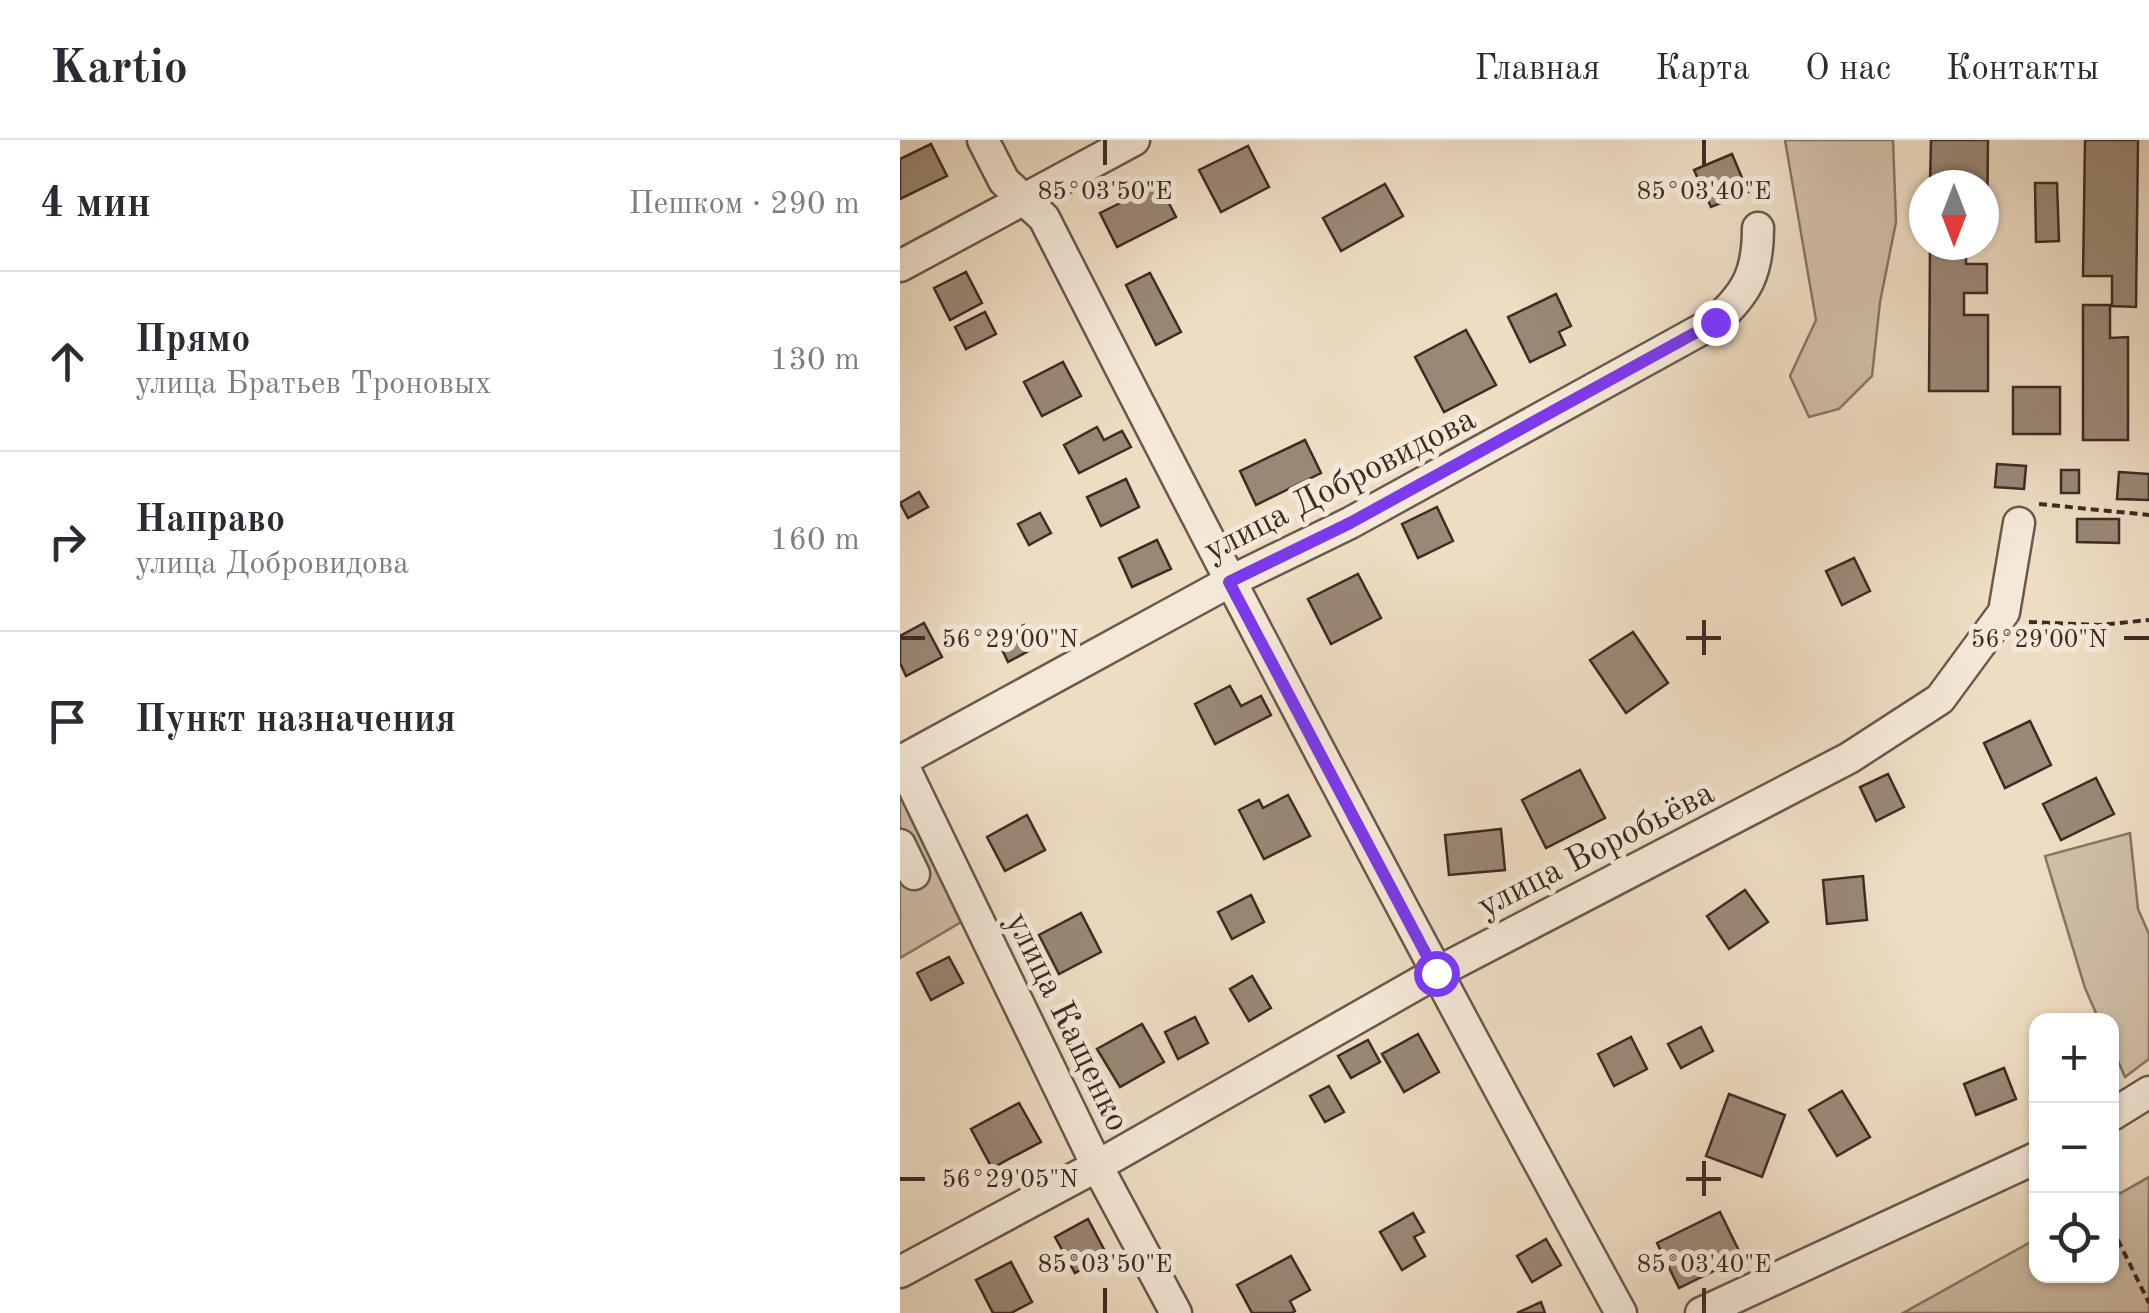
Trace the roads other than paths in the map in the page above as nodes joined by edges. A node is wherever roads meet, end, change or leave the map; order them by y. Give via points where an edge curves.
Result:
1 (983, 140) edge
2 (1134, 140) edge
3 (1024, 199) junction
4 (1758, 228) dead end
5 (900, 266) edge
6 (2022, 512) road end
7 (1229, 582) junction
8 (900, 760) edge
9 (900, 844) edge
10 (914, 874) dead end
11 (1436, 973) junction
12 (2149, 1092) edge
13 (2119, 1110) edge
14 (2029, 1161) edge
15 (1097, 1166) junction
16 (900, 1272) edge
17 (1176, 1313) edge
18 (1621, 1313) edge
19 (1700, 1313) edge

1 - 3 street via 1004,181
2 - 3 street
3 - 5 street
3 - 7 street via 1044,218
4 - 7 street, улица Добровидова via 1752,273 1740,300 1715,322 1350,523
6 - 11 street, улица Воробьёва via 2004,612 1940,699 1850,758
7 - 8 street, улица Добровидова
7 - 11 street
8 - 15 street, улица Кащенко
9 - 10 street
11 - 15 street, улица Воробьёва
11 - 18 street
12 - 13 street
14 - 19 street
15 - 16 street, улица Воробьёва
15 - 17 street, улица Кащенко

